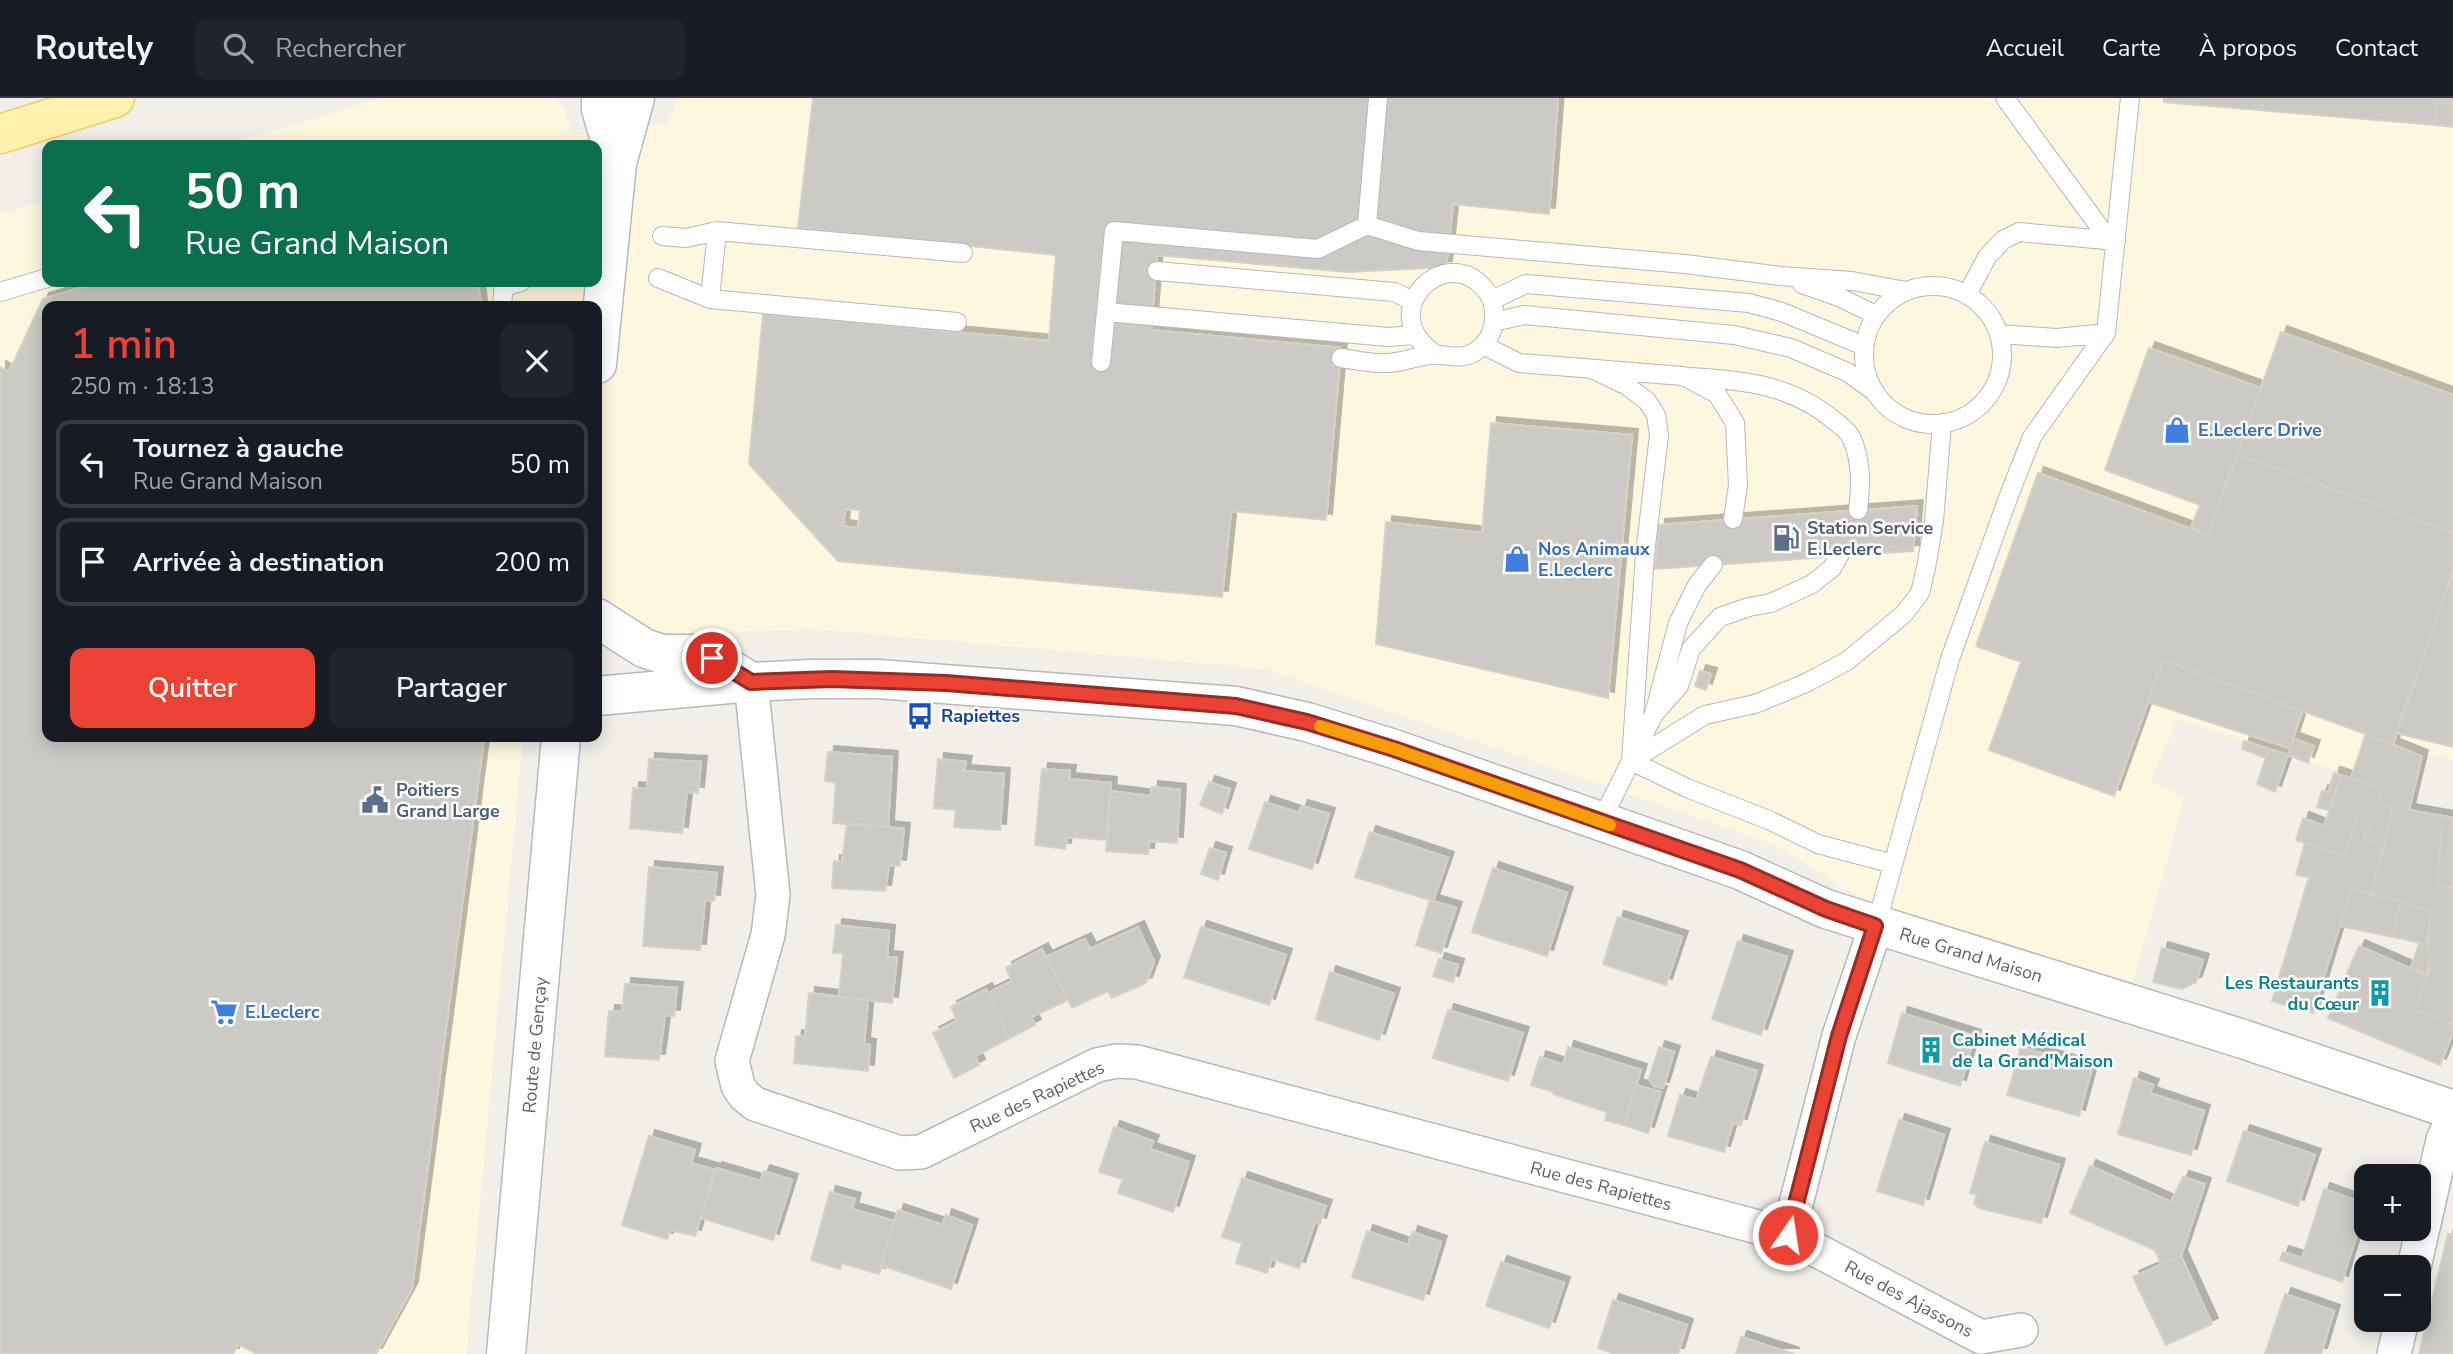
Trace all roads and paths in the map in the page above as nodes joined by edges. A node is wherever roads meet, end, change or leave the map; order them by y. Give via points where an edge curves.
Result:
1 (73, 98) edge
2 (115, 98) edge
3 (1378, 98) edge
4 (2005, 98) edge
5 (2130, 98) edge
6 (608, 101) edge
7 (0, 133) edge
8 (1367, 225) junction
9 (717, 231) junction
10 (662, 236) dead end
11 (2113, 240) junction
12 (963, 253) dead end
13 (1157, 271) dead end
14 (1781, 276) junction
15 (658, 278) dead end
16 (42, 279) edge
17 (1906, 291) junction
18 (0, 292) edge
19 (1967, 295) junction
20 (710, 299) junction
21 (1413, 300) junction
22 (1492, 300) junction
23 (602, 312) edge
24 (1106, 312) junction
25 (1876, 315) junction
26 (1494, 321) junction
27 (957, 322) dead end
28 (2106, 333) junction
29 (1999, 334) junction
30 (1415, 335) junction
31 (1483, 345) junction
32 (1864, 346) junction
33 (1435, 354) junction
34 (1341, 359) dead end
35 (1101, 362) dead end
36 (1594, 370) junction
37 (1684, 376) junction
38 (1875, 392) junction
39 (1942, 423) junction
40 (1858, 510) dead end
41 (1733, 519) dead end
42 (1839, 556) dead end
43 (1713, 565) dead end
44 (602, 621) edge
45 (751, 682) junction
46 (602, 696) edge
47 (1654, 715) junction
48 (561, 742) edge
49 (1631, 761) junction
50 (1601, 821) junction
51 (1893, 864) junction
52 (1875, 926) junction
53 (2453, 1110) edge
54 (2453, 1117) edge
55 (1788, 1235) junction
56 (2417, 1255) edge
57 (2021, 1330) dead end
58 (2399, 1332) edge
59 (506, 1354) edge
60 (2394, 1354) edge

1 - 7 main road
2 - 7 main road
3 - 8 lane
4 - 11 lane
5 - 11 lane
6 - 23 street via 617,163
8 - 14 lane via 1418,241
8 - 24 lane via 1318,249 1114,230
9 - 10 lane via 686,238
9 - 12 lane
9 - 20 lane
11 - 19 lane via 2019,232 2003,240 1987,257
11 - 28 lane
13 - 21 lane via 1394,292
14 - 17 lane
14 - 25 lane
15 - 20 lane
16 - 18 lane
17 - 19 lane via 1947,287
17 - 25 lane
19 - 29 lane via 1992,318
20 - 27 lane
21 - 22 lane via 1430,279 1450,274 1480,283
21 - 30 lane via 1410,311
22 - 26 lane
22 - 32 lane via 1525,284 1749,303
24 - 30 lane via 1388,337
24 - 35 lane
25 - 32 lane
26 - 31 lane
26 - 38 lane via 1524,315 1734,335 1791,348 1847,372
28 - 29 lane via 2057,338
28 - 51 lane via 2032,437 1950,659
29 - 39 lane via 2002,358 1997,381 1984,401 1965,416
30 - 33 lane
31 - 33 lane via 1460,357
31 - 36 lane via 1519,363
32 - 38 lane via 1864,363
33 - 34 lane via 1388,363
36 - 37 lane
36 - 49 lane via 1647,401 1656,415 1659,435 1645,554
37 - 40 lane via 1742,379 1821,409 1850,434 1862,480
37 - 41 lane via 1717,394 1735,423 1738,485
38 - 39 lane via 1905,417
39 - 49 lane via 1926,568 1920,593 1904,614 1837,667 1755,704 1705,715
42 - 47 lane via 1812,584 1771,603 1720,617 1691,649 1679,686
43 - 47 lane via 1678,623
44 - 45 street via 644,648 712,658
45 - 46 street, Rue Grand Maison
45 - 50 street, Rue Grand Maison via 877,679 1236,706 1394,749
45 - 55 street, Rue des Rapiettes via 773,895 768,935 732,1061 738,1086 755,1104 900,1153 921,1152 1097,1065 1137,1062
47 - 49 lane
48 - 59 street, Route de Gençay
49 - 50 lane
49 - 51 lane via 1818,844
50 - 52 street, Rue Grand Maison via 1740,870
51 - 52 lane
52 - 53 street, Rue Grand Maison via 2243,1039
52 - 55 street via 1839,1036
54 - 56 street via 2443,1140
55 - 57 street, Rue des Ajassons via 1981,1337
58 - 60 street

